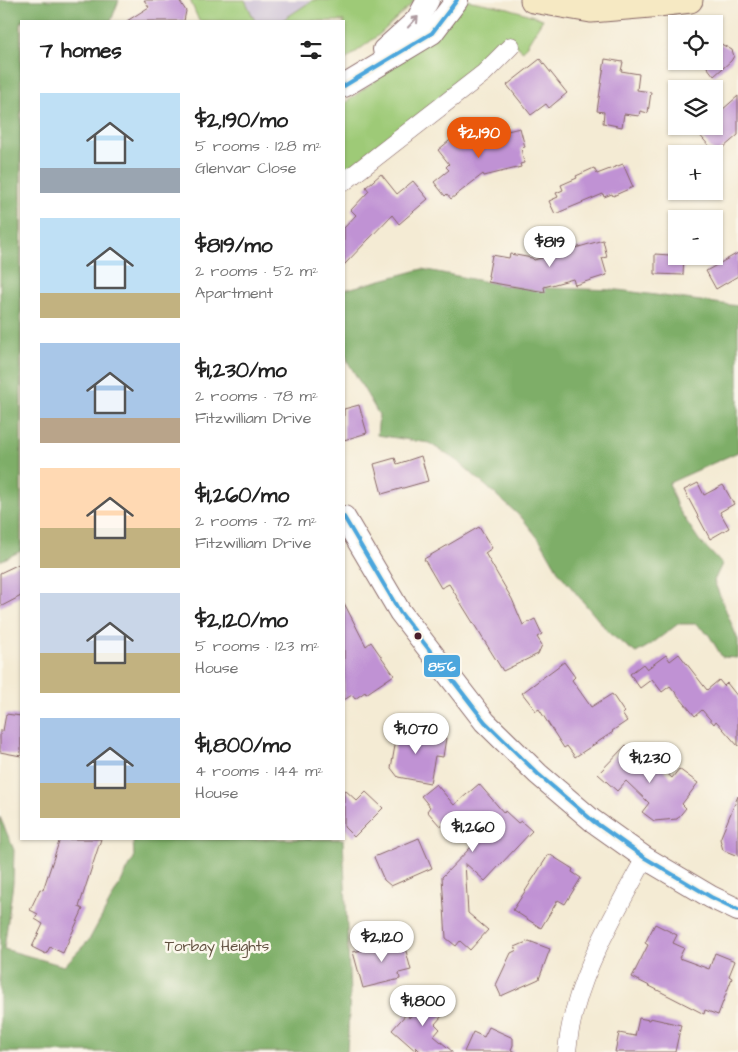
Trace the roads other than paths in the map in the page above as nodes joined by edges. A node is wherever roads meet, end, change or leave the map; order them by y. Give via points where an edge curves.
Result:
1 (428, 0) edge
2 (457, 0) edge
3 (533, 0) edge
4 (690, 0) edge
5 (511, 46) dead end
6 (348, 83) edge
7 (345, 181) edge
8 (345, 519) edge
9 (645, 858) junction
10 (738, 910) edge
11 (567, 1052) edge

6 -> 1 street via 417,20
2 - 6 street via 432,33
3 - 4 main road via 591,10
5 - 7 street via 484,73
8 - 9 street via 400,612 485,722 538,774 593,821
9 - 10 street
9 - 11 street via 593,957 577,1005

